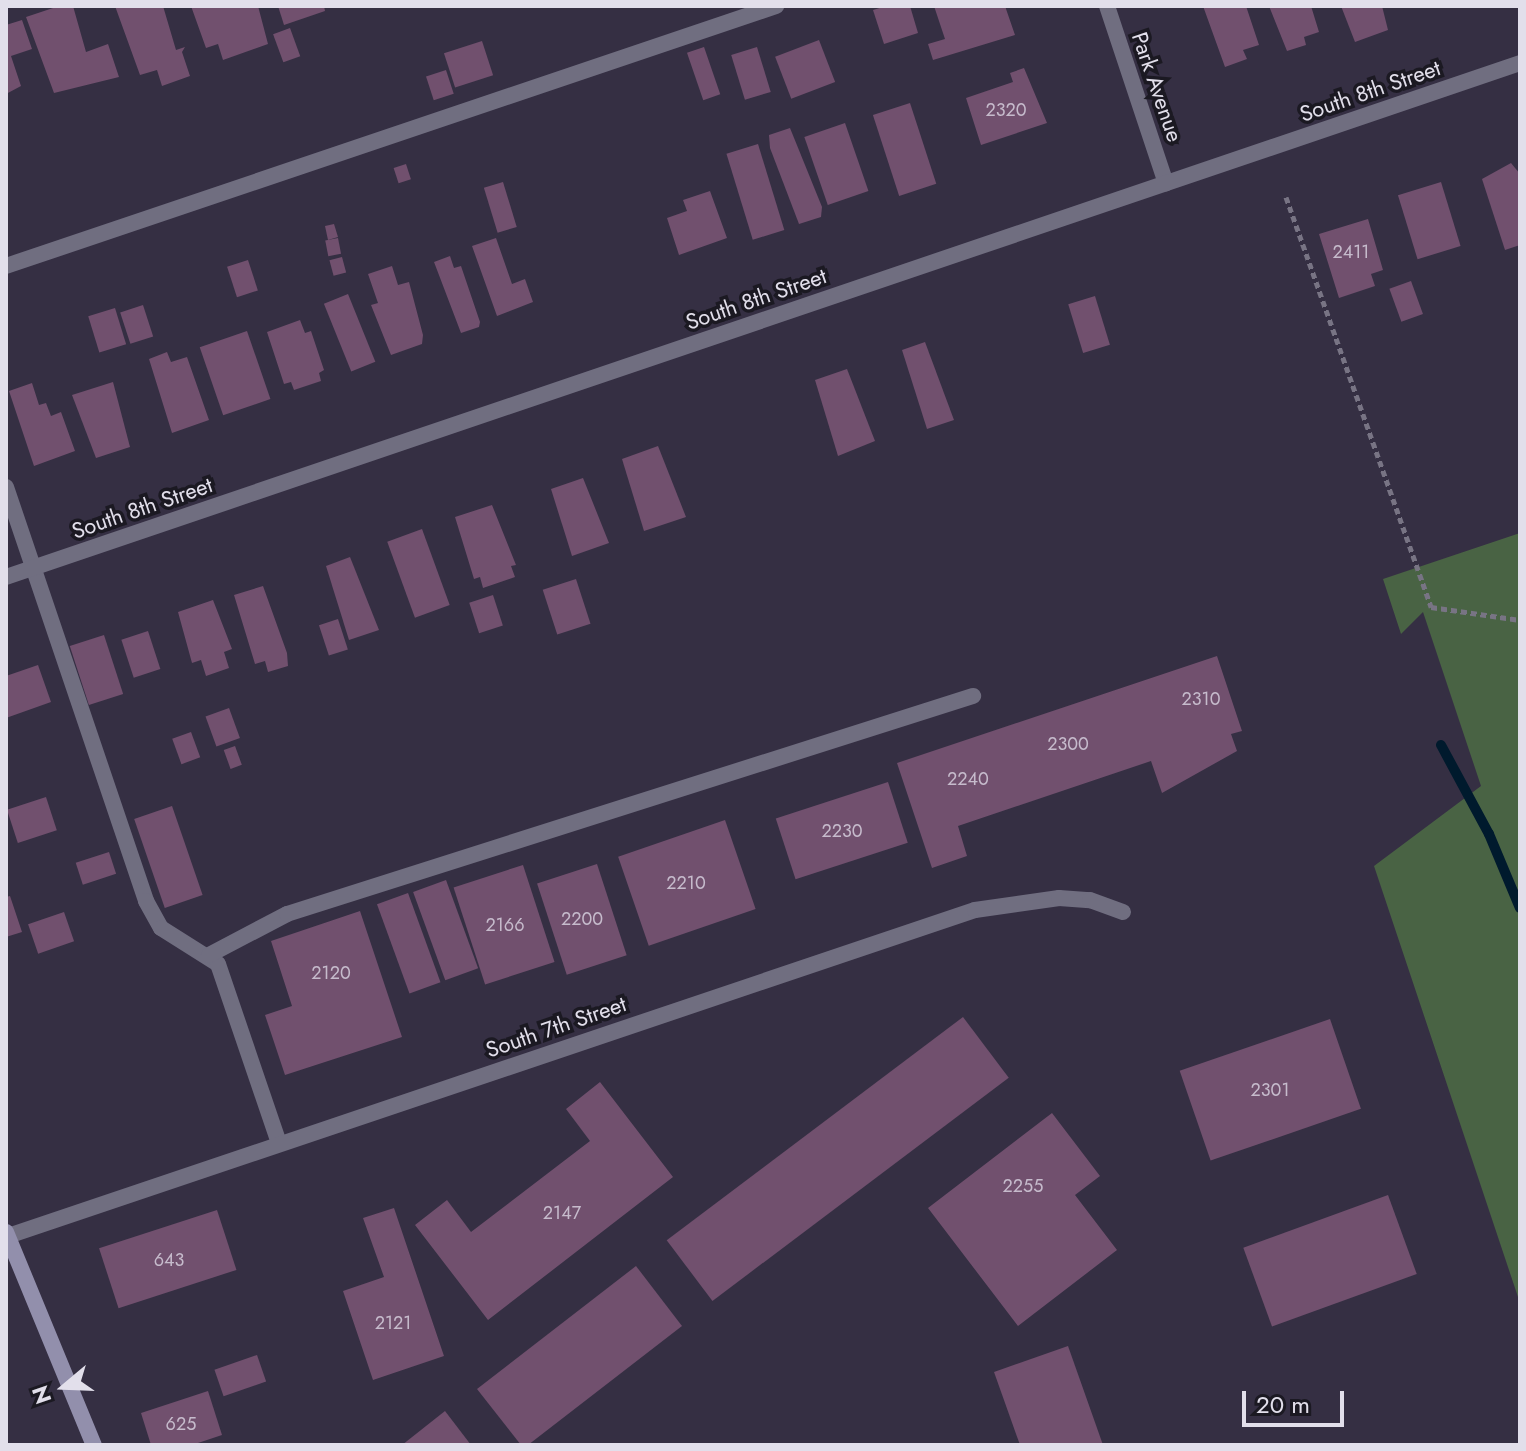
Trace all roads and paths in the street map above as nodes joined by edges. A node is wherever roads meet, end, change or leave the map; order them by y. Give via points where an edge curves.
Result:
1 (776, 6) edge
2 (1107, 6) edge
3 (1520, 63) edge
4 (1166, 183) junction
5 (1286, 197) dead end
6 (6, 266) edge
7 (6, 487) edge
8 (33, 568) junction
9 (6, 577) edge
10 (1520, 620) edge
11 (973, 696) dead end
12 (1123, 912) dead end
13 (209, 955) junction
14 (279, 1143) junction
15 (7, 1234) edge
16 (94, 1445) edge

1 - 6 street
2 - 4 street, Park Avenue
3 - 4 street, South 8th Street
4 - 8 street, South 8th Street
5 - 10 path via 1431,607
7 - 8 street
8 - 9 street, South 8th Street
8 - 13 street via 146,901 161,928
11 - 13 street via 287,914
12 - 14 street, South 7th Street via 1090,900 1059,898 975,910
13 - 14 street via 225,979
14 - 15 street, South 7th Street
15 - 16 main road

